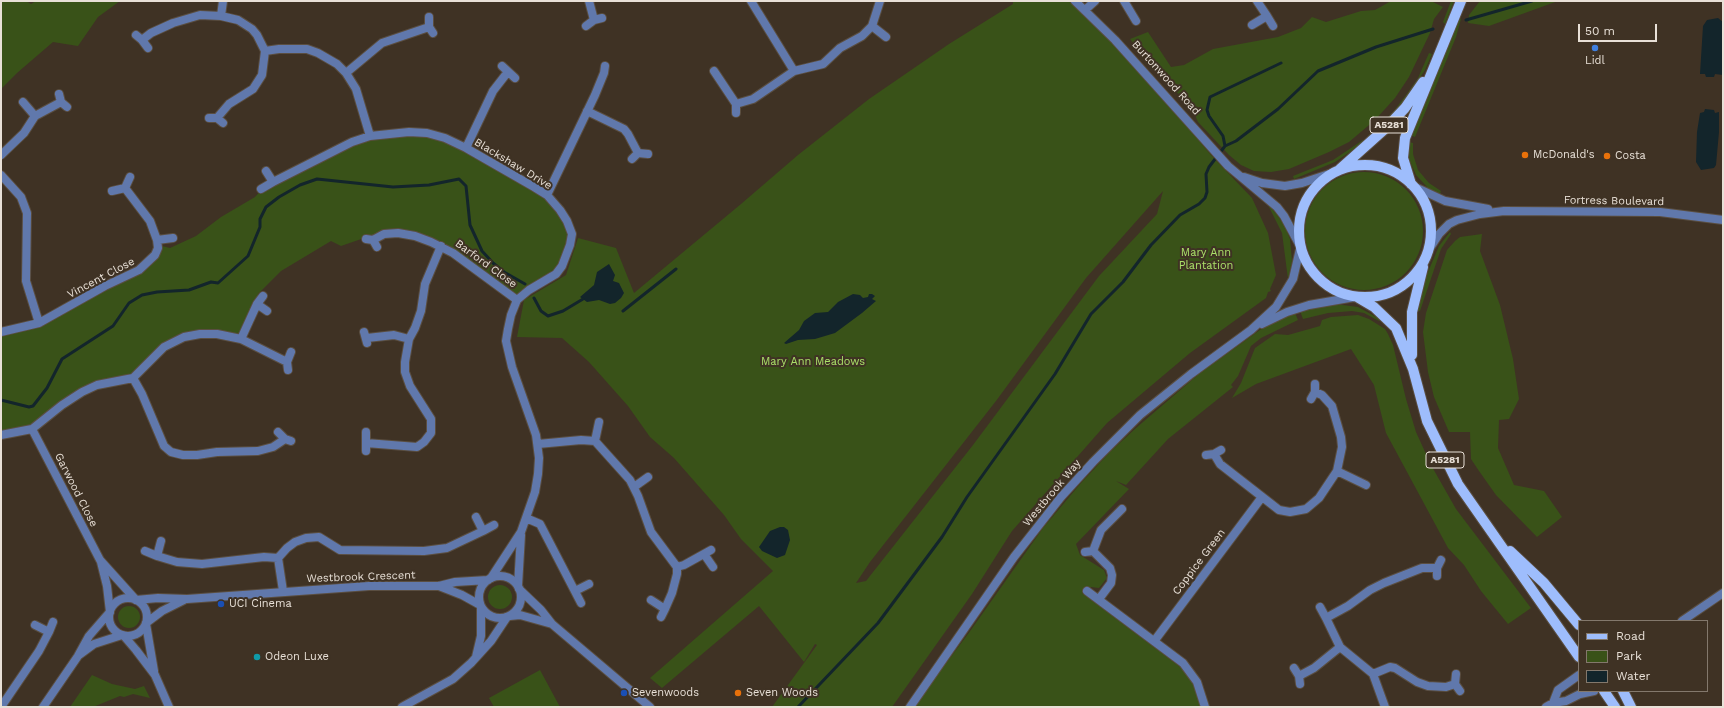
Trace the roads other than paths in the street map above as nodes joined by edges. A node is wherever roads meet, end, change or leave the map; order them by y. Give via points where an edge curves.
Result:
1 (223, 1) edge
2 (589, 1) edge
3 (751, 1) edge
4 (880, 1) edge
5 (1075, 1) edge
6 (1095, 1) edge
7 (1124, 1) edge
8 (1257, 1) edge
9 (1460, 1) edge
10 (1085, 10) junction
11 (221, 16) junction
12 (1267, 16) junction
13 (429, 17) dead end
14 (1136, 21) dead end
15 (1252, 25) dead end
16 (586, 26) dead end
17 (872, 26) junction
18 (1273, 26) dead end
19 (886, 37) dead end
20 (148, 48) dead end
21 (265, 51) junction
22 (502, 66) dead end
23 (605, 66) dead end
24 (714, 71) dead end
25 (794, 71) junction
26 (1431, 71) junction
27 (346, 73) junction
28 (507, 73) junction
29 (515, 78) dead end
30 (63, 101) dead end
31 (23, 102) dead end
32 (736, 104) junction
33 (587, 111) junction
34 (736, 113) dead end
35 (35, 116) junction
36 (217, 120) dead end
37 (370, 136) junction
38 (466, 148) junction
39 (648, 154) dead end
40 (1, 155) edge
41 (266, 170) dead end
42 (1337, 171) junction
43 (1236, 173) junction
44 (1, 174) edge
45 (130, 177) dead end
46 (273, 182) junction
47 (1412, 185) junction
48 (125, 188) junction
49 (261, 189) dead end
50 (112, 190) dead end
51 (547, 195) junction
52 (1504, 211) junction
53 (1723, 220) edge
54 (173, 238) dead end
55 (157, 240) junction
56 (372, 242) dead end
57 (441, 246) junction
58 (1300, 246) junction
59 (1426, 255) junction
60 (263, 296) dead end
61 (1356, 297) junction
62 (517, 300) junction
63 (257, 304) junction
64 (267, 311) dead end
65 (39, 323) junction
66 (1250, 330) junction
67 (1, 332) edge
68 (241, 338) junction
69 (366, 338) dead end
70 (409, 339) junction
71 (291, 352) dead end
72 (1413, 369) junction
73 (133, 378) junction
74 (1314, 392) dead end
75 (599, 422) dead end
76 (32, 429) junction
77 (278, 432) dead end
78 (366, 432) dead end
79 (1, 436) edge
80 (595, 441) junction
81 (538, 444) junction
82 (1214, 453) dead end
83 (1337, 471) junction
84 (648, 477) dead end
85 (1366, 485) dead end
86 (634, 487) junction
87 (1262, 497) junction
88 (1122, 509) dead end
89 (476, 518) dead end
90 (526, 518) junction
91 (494, 525) dead end
92 (483, 530) junction
93 (521, 532) junction
94 (1498, 540) junction
95 (161, 541) dead end
96 (711, 550) dead end
97 (145, 551) dead end
98 (704, 554) junction
99 (157, 556) junction
100 (278, 558) junction
101 (100, 560) junction
102 (677, 567) junction
103 (714, 567) dead end
104 (1439, 568) dead end
105 (490, 579) junction
106 (589, 584) dead end
107 (439, 586) junction
108 (518, 588) junction
109 (283, 591) junction
110 (574, 591) junction
111 (1087, 591) dead end
112 (1723, 593) edge
113 (187, 599) junction
114 (1099, 599) junction
115 (136, 600) junction
116 (651, 600) dead end
117 (581, 603) dead end
118 (481, 606) junction
119 (1320, 607) dead end
120 (665, 609) junction
121 (110, 613) junction
122 (509, 616) junction
123 (661, 617) dead end
124 (1326, 618) junction
125 (1683, 620) edge
126 (53, 622) dead end
127 (146, 624) junction
128 (552, 624) junction
129 (1578, 624) edge
130 (34, 625) dead end
131 (49, 632) junction
132 (123, 636) junction
133 (1155, 640) junction
134 (1340, 647) junction
135 (78, 656) junction
136 (1578, 656) edge
137 (476, 658) junction
138 (1294, 668) dead end
139 (1373, 674) junction
140 (1456, 674) dead end
141 (155, 675) junction
142 (1299, 676) junction
143 (1578, 676) edge
144 (1300, 684) dead end
145 (1589, 692) edge
146 (1605, 692) edge
147 (1624, 692) edge
148 (1549, 705) edge
149 (1, 707) edge
150 (43, 707) edge
151 (169, 707) edge
152 (402, 707) edge
153 (650, 707) edge
154 (910, 707) edge
155 (1205, 707) edge
156 (1385, 707) edge
157 (1615, 707) edge
158 (1631, 707) edge

1 - 11 street
2 - 16 street via 598,19
3 - 25 street
4 - 17 street
5 - 10 street, Burtonwood Road
6 - 10 street
7 - 14 street
8 - 12 street
9 - 26 main road, A5281
10 - 43 street, Burtonwood Road
11 - 20 street via 200,15 139,37
11 - 21 street via 246,24 257,35
12 - 15 street
12 - 18 street
13 - 27 street via 431,30 382,43
17 - 19 street
17 - 25 street via 862,36 840,48 823,64
21 - 27 street via 293,48 312,51 328,58
21 - 36 street via 262,75 258,82 253,89 224,108
22 - 28 street
23 - 33 street
24 - 32 street
25 - 32 street via 753,99
26 - 42 main road, A5281 via 1398,116
26 - 47 main road, A5281 via 1404,142 1403,158
27 - 37 street via 358,94
28 - 29 street
28 - 38 street via 492,91
30 - 35 street
31 - 35 street
32 - 34 street
33 - 39 street via 624,129 635,156
33 - 51 street
35 - 40 street via 24,133
37 - 38 street, Blackshaw Drive via 427,133
37 - 46 street, Blackshaw Drive via 352,142
38 - 51 street, Blackshaw Drive
41 - 46 street
42 - 43 street, Burtonwood Road via 1285,186 1262,183
42 - 47 main road, A5281 via 1357,166 1376,166 1395,172
42 - 58 main road, A5281 via 1321,181 1310,194 1302,210 1298,226
43 - 58 street, Burtonwood Road via 1276,206
44 - 65 street via 21,198 27,213 26,281
45 - 48 street
46 - 49 street, Blackshaw Drive
47 - 52 street, Fortress Boulevard via 1454,204
47 - 59 main road, A5281 via 1423,200 1429,216 1430,240
48 - 50 street
48 - 55 street via 147,216
51 - 62 street, Blackshaw Drive via 567,221 572,234 570,245 556,274
52 - 53 street, Fortress Boulevard via 1660,212
52 - 59 street, Fortress Boulevard via 1457,220 1442,231
54 - 55 street
55 - 65 street, Vincent Close via 158,248 155,255 139,270
56 - 57 street, Barford Close via 384,234 398,233 415,236
57 - 62 street, Barford Close via 453,252
57 - 70 street, Barford Close via 425,284 419,318
58 - 61 main road, A5281 via 1308,266 1320,281 1336,291
58 - 66 street, Westbrook Way via 1296,271 1286,293 1276,307
59 - 61 main road, A5281 via 1413,277 1397,289 1377,296
59 - 72 main road, A5281 via 1412,312
60 - 63 street
61 - 66 street, Westbrook Way via 1297,308
61 - 72 main road, A5281 via 1374,307 1393,323
62 - 81 street via 506,341
63 - 64 street
63 - 68 street
65 - 67 street, Vincent Close
66 - 154 street, Westbrook Way via 1140,415 1076,480 1026,541
68 - 71 street via 287,366
68 - 73 street via 217,334 184,337 164,347
69 - 70 street via 394,336
70 - 78 street, Barford Close via 405,372 410,386 431,419 431,433 417,447 366,447
72 - 94 main road, A5281 via 1427,421 1445,461 1468,501
73 - 76 street via 97,385 82,392
73 - 77 street via 164,446 171,452 197,455 258,450 288,440
74 - 83 street via 1330,402 1342,437
75 - 80 street
76 - 79 street
76 - 101 street, Garwood Close
80 - 81 street
80 - 86 street
81 - 90 street via 536,486
82 - 87 street via 1220,464
83 - 85 street
83 - 87 street via 1319,498 1301,511 1279,510
84 - 86 street
86 - 102 street via 647,525
87 - 133 street, Coppice Green
88 - 114 street via 1101,530 1097,544 1089,551 1110,568 1112,575 1111,583
89 - 92 street
90 - 93 street
90 - 110 street via 540,524
91 - 92 street
92 - 100 street via 448,548 424,551 340,550 319,537 306,538 295,542
93 - 105 street
93 - 108 street
94 - 129 main road, A5281 via 1544,583
94 - 136 main road, A5281
95 - 99 street
96 - 98 street
97 - 99 street
98 - 102 street
98 - 103 street
99 - 100 street via 177,562 202,564 264,557
100 - 109 street
101 - 115 street, Garwood Close
101 - 121 street, Garwood Close via 107,586
102 - 120 street via 672,593
104 - 124 street via 1422,568 1384,583
105 - 107 street, Westbrook Crescent
105 - 108 street via 503,577 514,582
105 - 118 street via 480,591
106 - 110 street
107 - 109 street, Westbrook Crescent via 369,586
107 - 118 street, Westbrook Crescent via 462,594
108 - 122 street via 520,601
108 - 128 street
109 - 113 street, Westbrook Crescent
110 - 117 street
111 - 114 street
112 - 125 street
113 - 115 street, Westbrook Crescent
113 - 127 street, Westbrook Crescent via 162,611
114 - 133 street
115 - 121 street via 129,598 117,602
115 - 127 street via 147,612
116 - 120 street
118 - 122 street via 490,616
118 - 137 street via 481,636
119 - 124 street
120 - 123 street
121 - 132 street via 110,624
121 - 135 street via 88,636
122 - 128 street via 520,615
122 - 137 street
124 - 134 street
126 - 131 street
127 - 132 street via 140,633
127 - 141 street
128 - 153 street
130 - 131 street
131 - 149 street
132 - 135 street via 94,644
132 - 141 street
133 - 155 street via 1191,672
134 - 139 street
134 - 142 street via 1314,668
135 - 150 street
137 - 152 street via 453,679
138 - 142 street
139 - 140 street via 1390,667 1428,686 1457,688
139 - 156 street
141 - 151 street
142 - 144 street
143 - 148 street via 1558,690
145 - 148 street
146 - 157 main road
147 - 158 main road

